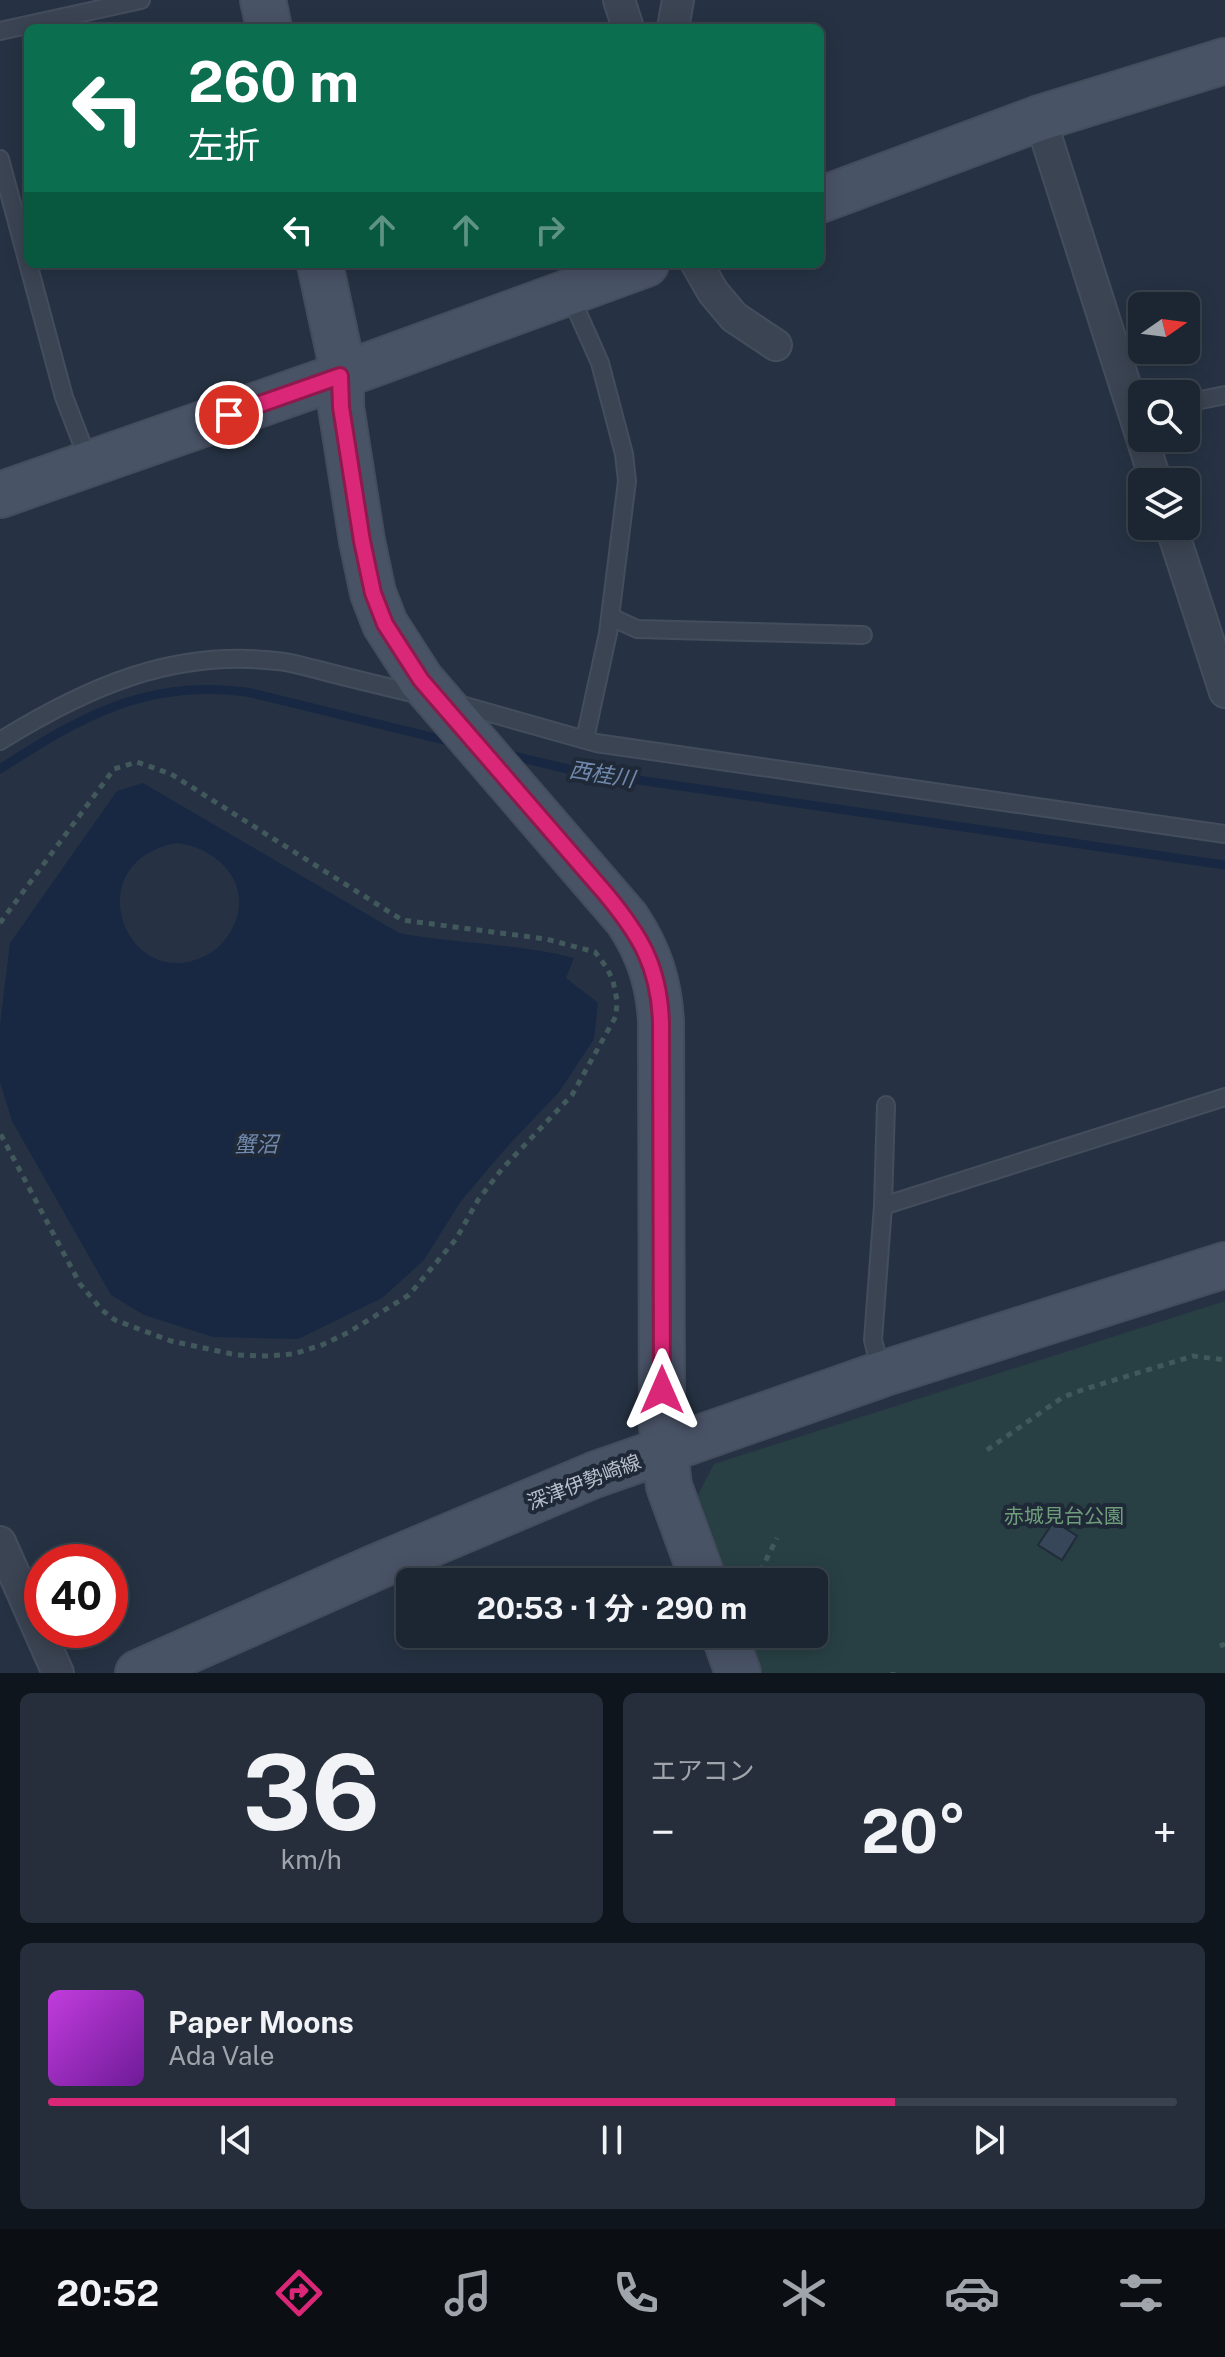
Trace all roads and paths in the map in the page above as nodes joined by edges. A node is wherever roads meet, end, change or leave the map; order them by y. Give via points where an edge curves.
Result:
1 (141, 0) edge
2 (263, 0) edge
3 (619, 0) edge
4 (678, 0) edge
5 (32, 24) edge
6 (268, 24) edge
7 (627, 24) edge
8 (674, 24) edge
9 (24, 26) edge
10 (0, 31) edge
11 (1225, 61) edge
12 (1040, 118) junction
13 (0, 159) edge
14 (824, 199) edge
15 (24, 248) edge
16 (29, 268) edge
17 (321, 268) edge
18 (635, 268) edge
19 (699, 268) edge
20 (568, 292) junction
21 (776, 345) dead end
22 (340, 376) junction
23 (1128, 383) edge
24 (1225, 395) edge
25 (1200, 400) edge
26 (90, 463) junction
27 (0, 495) edge
28 (1176, 540) edge
29 (611, 617) junction
30 (863, 635) dead end
31 (1225, 692) edge
32 (442, 704) junction
33 (585, 739) junction
34 (0, 741) edge
35 (1225, 834) edge
36 (0, 923) edge
37 (1225, 1097) edge
38 (886, 1105) dead end
39 (0, 1133) edge
40 (883, 1206) junction
41 (1225, 1265) edge
42 (1225, 1360) edge
43 (882, 1374) junction
44 (987, 1450) dead end
45 (664, 1451) junction
46 (777, 1538) dead end
47 (0, 1542) edge
48 (699, 1568) edge
49 (762, 1568) edge
50 (729, 1648) edge
51 (58, 1673) edge
52 (138, 1673) edge
53 (738, 1673) edge

1 - 5 lane
2 - 6 street
3 - 7 street
4 - 8 street
9 - 10 lane
11 - 12 street
12 - 14 street
12 - 23 street
13 - 15 lane
16 - 26 lane via 64,397
17 - 22 street
18 - 20 street
19 - 21 street via 734,317
20 - 22 street
20 - 29 lane via 600,363 624,454 626,509
22 - 26 street
22 - 32 street via 373,593 395,642
24 - 25 lane
26 - 27 street
28 - 31 street
29 - 30 lane via 637,629
29 - 33 lane
32 - 33 lane via 479,707
32 - 34 lane via 279,661 188,662 103,685
32 - 45 street via 627,919 654,970 661,1022
33 - 35 lane
36 - 39 path via 114,769 137,762 171,774 402,920 546,939 595,952 607,968 617,1000 616,1016 572,1095 502,1169 456,1239 409,1295 349,1332 293,1354 237,1355 171,1341 115,1320 80,1284
37 - 40 lane
38 - 40 lane
40 - 43 lane via 873,1340
41 - 43 street, 深津伊勢崎線
42 - 44 path via 1193,1356 1063,1397
43 - 45 street, 深津伊勢崎線
45 - 48 street via 669,1486
45 - 52 street, 深津伊勢崎線 via 594,1475
46 - 49 path
47 - 51 street
50 - 53 street

